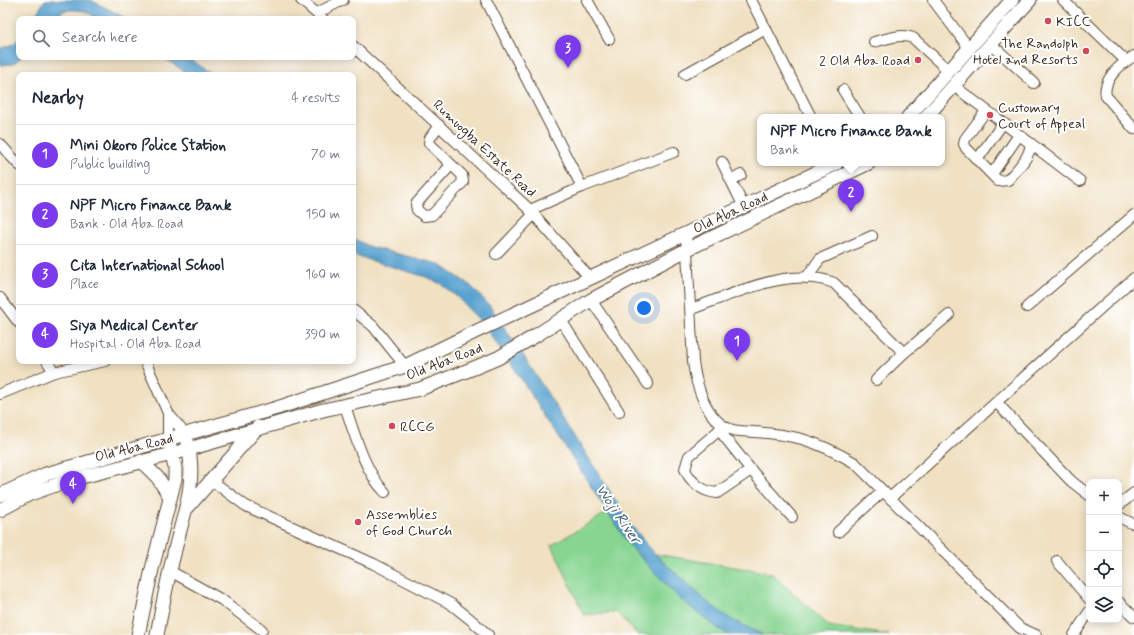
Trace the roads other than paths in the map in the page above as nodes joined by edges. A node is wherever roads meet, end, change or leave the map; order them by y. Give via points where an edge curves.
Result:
1 (301, 0) edge
2 (343, 0) edge
3 (486, 0) edge
4 (588, 0) edge
5 (751, 0) edge
6 (933, 0) edge
7 (1012, 0) edge
8 (1030, 0) edge
9 (1063, 0) edge
10 (320, 16) edge
11 (766, 29) junction
12 (609, 39) dead end
13 (874, 42) dead end
14 (991, 44) junction
15 (969, 48) junction
16 (356, 49) edge
17 (1130, 58) edge
18 (949, 71) junction
19 (685, 74) dead end
20 (1034, 83) dead end
21 (954, 86) junction
22 (843, 90) dead end
23 (986, 110) junction
24 (809, 114) edge
25 (858, 114) edge
26 (911, 114) edge
27 (929, 114) edge
28 (1003, 123) junction
29 (439, 125) junction
30 (1134, 129) edge
31 (1019, 135) junction
32 (1030, 143) junction
33 (0, 144) edge
34 (674, 152) dead end
35 (977, 160) junction
36 (16, 162) edge
37 (722, 162) dead end
38 (451, 165) junction
39 (830, 166) edge
40 (863, 166) edge
41 (992, 174) junction
42 (741, 175) dead end
43 (731, 180) junction
44 (1080, 181) dead end
45 (582, 186) junction
46 (744, 206) junction
47 (532, 212) junction
48 (1134, 215) edge
49 (686, 233) junction
50 (872, 236) dead end
51 (688, 249) junction
52 (496, 254) dead end
53 (590, 278) junction
54 (806, 278) junction
55 (1134, 278) edge
56 (0, 298) edge
57 (591, 300) junction
58 (1027, 307) dead end
59 (691, 309) junction
60 (356, 312) edge
61 (949, 315) dead end
62 (16, 319) edge
63 (561, 320) junction
64 (904, 353) junction
65 (49, 364) edge
66 (91, 364) edge
67 (146, 364) edge
68 (405, 366) junction
69 (54, 372) junction
70 (876, 380) dead end
71 (648, 384) dead end
72 (0, 394) edge
73 (997, 403) junction
74 (345, 406) junction
75 (620, 412) dead end
76 (168, 413) junction
77 (258, 428) junction
78 (722, 428) junction
79 (185, 434) junction
80 (168, 438) junction
81 (189, 449) junction
82 (172, 454) junction
83 (141, 461) junction
84 (751, 470) junction
85 (212, 481) junction
86 (386, 492) dead end
87 (1086, 492) edge
88 (1134, 493) edge
89 (886, 494) junction
90 (0, 495) edge
91 (170, 498) junction
92 (1122, 503) edge
93 (0, 510) edge
94 (186, 510) junction
95 (792, 517) dead end
96 (1122, 519) edge
97 (1131, 524) dead end
98 (838, 532) dead end
99 (1057, 561) dead end
100 (170, 571) junction
101 (1086, 595) edge
102 (1122, 605) edge
103 (1086, 617) edge
104 (1134, 617) edge
105 (262, 630) dead end
106 (138, 635) edge
107 (157, 635) edge
108 (488, 635) edge
109 (1036, 635) edge
110 (1074, 635) edge

1 - 10 street
2 - 10 street
3 - 45 street
4 - 12 street
5 - 11 street
6 - 15 street
7 - 15 main road
8 - 14 main road
9 - 17 street
11 - 19 street
11 - 24 street
13 - 18 street via 906,35 913,38
14 - 20 street
14 - 21 main road
15 - 18 main road
16 - 29 street, Rumuogba Estate Road
17 - 30 street via 1110,77 1105,91 1106,96
18 - 26 main road
21 - 23 street
21 - 27 main road
22 - 25 street
23 - 28 street
23 - 35 street via 964,144
28 - 31 street
28 - 35 street
29 - 38 street via 429,143
29 - 47 street, Rumuogba Estate Road
31 - 32 street
31 - 41 street
32 - 41 street via 1029,154 1008,180 998,181
32 - 44 street
33 - 36 street
34 - 45 street
35 - 41 street
37 - 43 street
38 - 38 street via 462,175 463,182 432,215 424,216 417,210 416,204
39 - 46 main road, Old Aba Road
40 - 51 main road, Old Aba Road
42 - 43 street
43 - 46 street
45 - 47 street
46 - 49 main road, Old Aba Road
47 - 52 street
47 - 53 street, Rumuogba Estate Road
48 - 58 street
49 - 51 street
49 - 53 main road, Old Aba Road
50 - 54 street via 820,259
51 - 57 main road, Old Aba Road
51 - 59 street
53 - 68 main road, Old Aba Road
54 - 59 street via 774,281
54 - 64 street via 834,283
55 - 73 street
56 - 62 street
57 - 63 main road, Old Aba Road
57 - 71 street
59 - 78 street via 696,383 701,397
60 - 68 street via 374,326
61 - 64 street
63 - 74 main road, Old Aba Road via 498,358 420,390
63 - 75 street
64 - 70 street
65 - 69 street
66 - 69 street
67 - 76 street
68 - 79 main road, Old Aba Road via 312,398
69 - 72 street
73 - 87 street
73 - 89 street
74 - 77 main road, Old Aba Road
74 - 86 street via 373,476
76 - 79 street
76 - 80 street
77 - 81 main road, Old Aba Road
77 - 85 main road
78 - 84 street
78 - 84 street via 689,456 685,469 689,476 702,488 717,493
78 - 89 street via 776,434 802,439 827,448 855,463
79 - 80 main road, Old Aba Road
79 - 81 main road
80 - 82 main road
80 - 90 main road, Old Aba Road via 46,474
81 - 82 main road, Old Aba Road
81 - 94 main road via 192,475
82 - 83 main road, Old Aba Road
82 - 91 main road via 175,474
83 - 91 main road via 158,478
83 - 93 main road, Old Aba Road via 50,486
84 - 95 street
85 - 94 main road
85 - 108 street via 246,506 374,564 451,604
88 - 92 street
89 - 98 street
89 - 109 street via 1020,628
91 - 106 main road
94 - 100 main road
96 - 97 street
99 - 101 street
100 - 105 street via 222,600
100 - 107 main road
102 - 104 street
103 - 110 street

